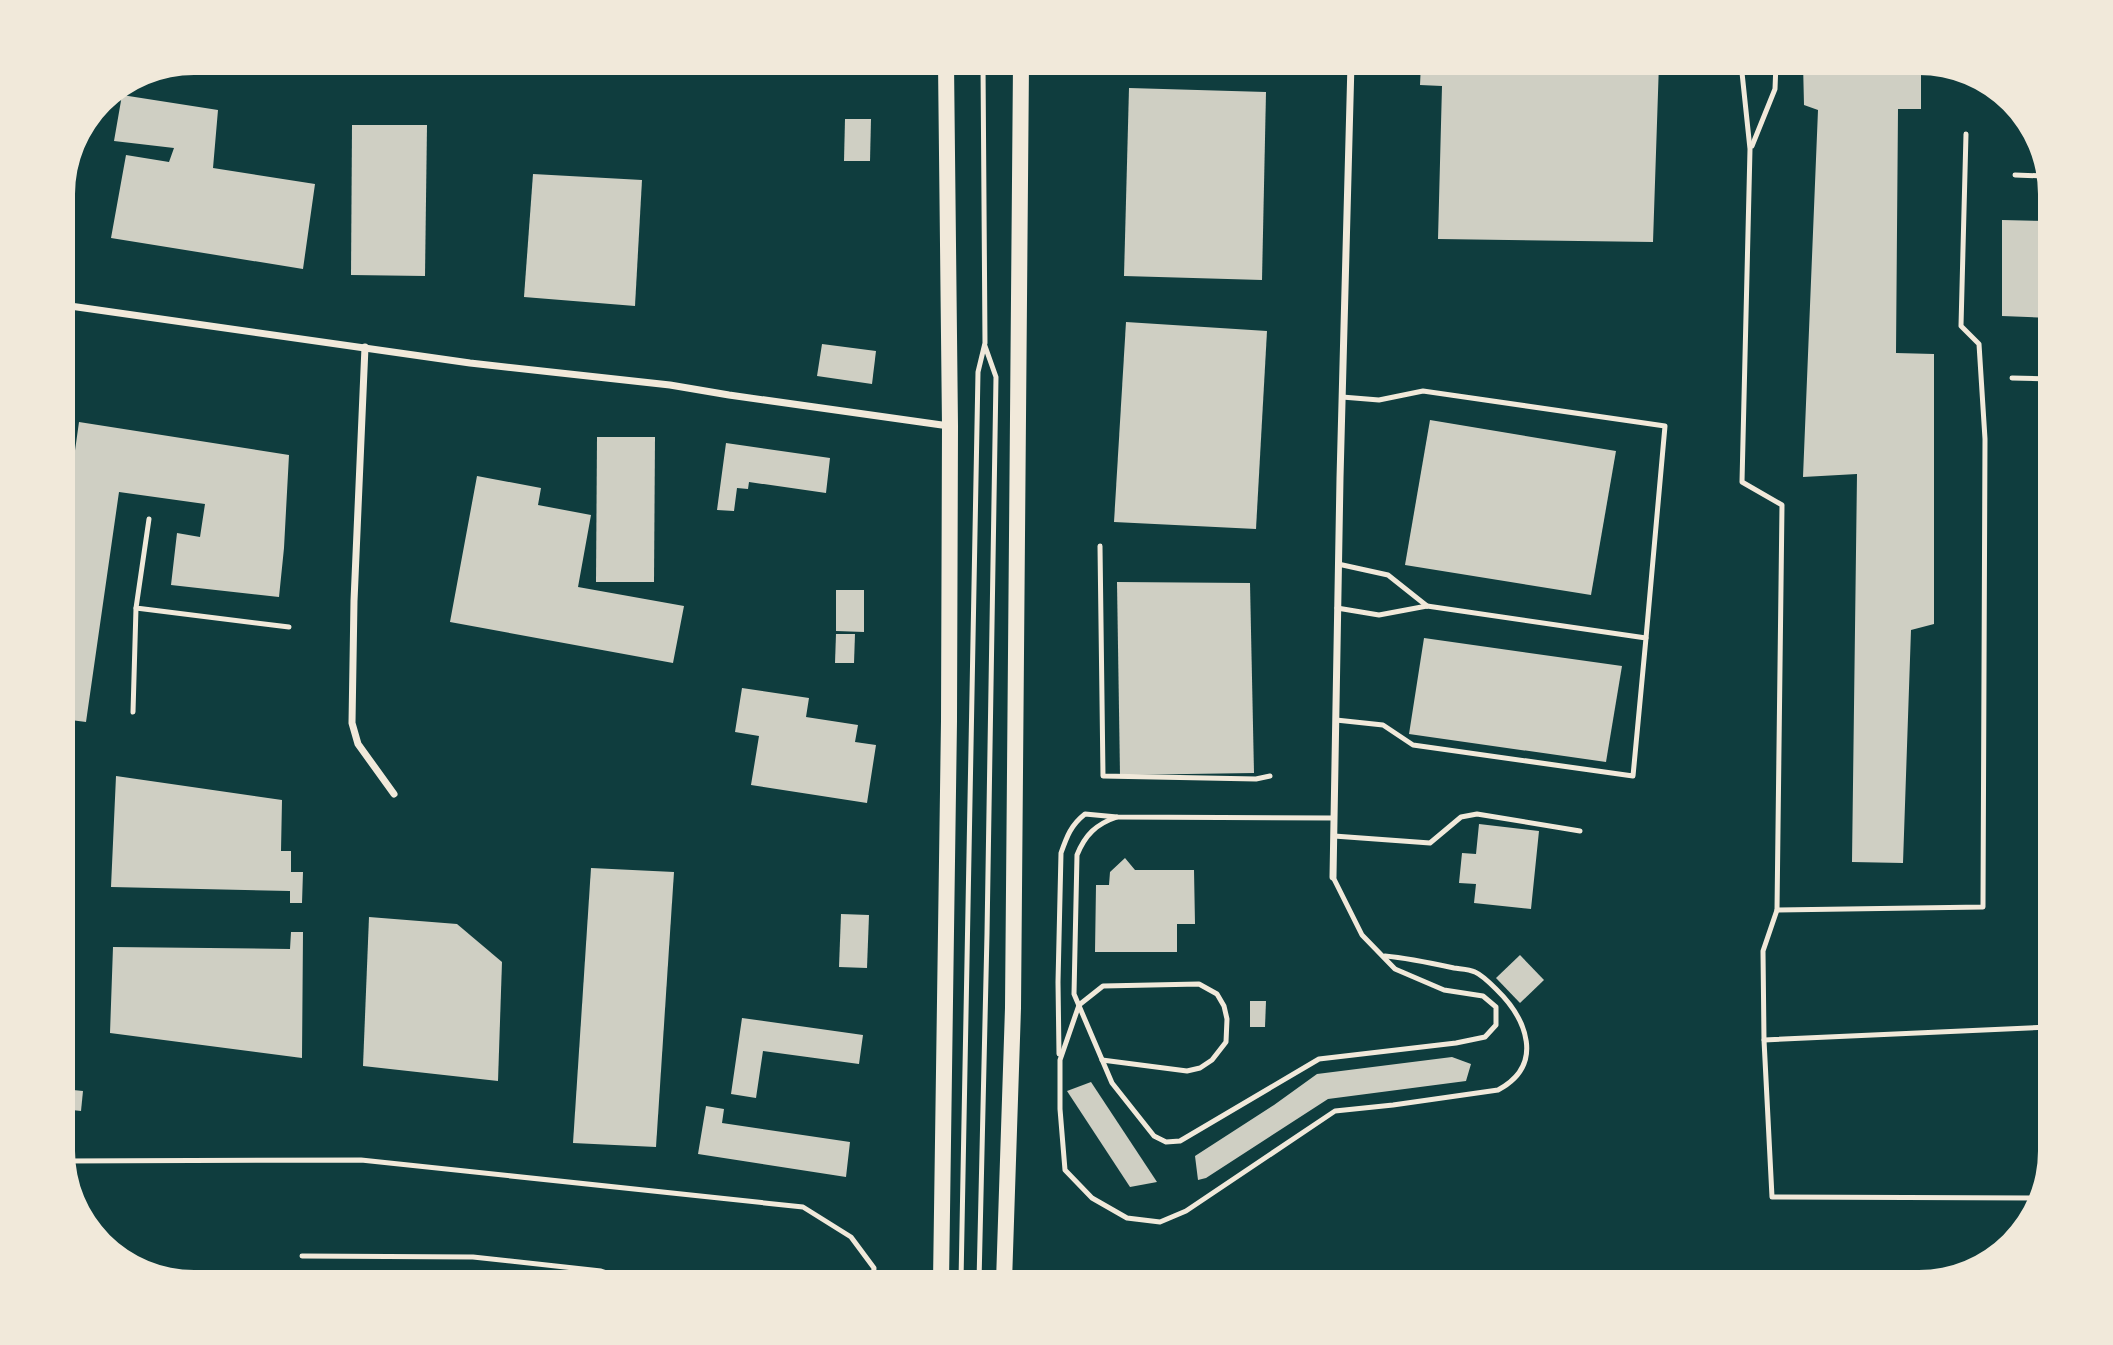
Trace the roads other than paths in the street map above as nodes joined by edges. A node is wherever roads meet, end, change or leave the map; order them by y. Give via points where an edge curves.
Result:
1 (946, 75) edge
2 (983, 75) edge
3 (1021, 75) edge
4 (1351, 75) edge
5 (1742, 75) edge
6 (1776, 75) edge
7 (1966, 134) dead end
8 (1751, 149) junction
9 (2015, 175) dead end
10 (2036, 176) edge
11 (76, 307) edge
12 (985, 343) junction
13 (365, 347) junction
14 (2012, 378) dead end
15 (2038, 379) edge
16 (1342, 397) junction
17 (950, 426) junction
18 (149, 519) dead end
19 (1100, 546) dead end
20 (1338, 564) junction
21 (1427, 606) junction
22 (136, 608) junction
23 (1338, 608) junction
24 (289, 627) dead end
25 (1646, 638) junction
26 (133, 712) dead end
27 (1336, 720) junction
28 (1270, 776) dead end
29 (394, 794) dead end
30 (1117, 817) junction
31 (1335, 818) junction
32 (1580, 831) dead end
33 (1334, 836) junction
34 (1334, 877) joint
35 (1777, 910) junction
36 (1385, 956) junction
37 (1079, 1005) junction
38 (2038, 1028) edge
39 (1764, 1041) junction
40 (1102, 1059) junction
41 (1060, 1060) junction
42 (76, 1161) edge
43 (2028, 1198) edge
44 (302, 1256) dead end
45 (591, 1270) edge
46 (874, 1270) edge
47 (941, 1270) edge
48 (961, 1270) edge
49 (979, 1270) edge
50 (1004, 1270) edge

1 - 17 main road
2 - 12 lane
3 - 50 main road via 1013,1008
4 - 16 street
5 - 8 lane
6 - 8 lane via 1775,89
7 - 35 lane via 1961,326 1979,344 1985,439 1983,907
8 - 35 lane via 1742,482 1782,505
9 - 10 lane
11 - 13 street
12 - 48 lane via 978,372
12 - 49 lane via 996,377
13 - 17 street
13 - 29 street via 352,723 358,744
14 - 15 lane
16 - 20 street
16 - 25 lane via 1379,400 1423,391 1665,426
17 - 47 main road
18 - 22 lane
19 - 28 lane via 1103,776
20 - 21 lane via 1388,575
20 - 23 street
21 - 23 lane via 1378,615
21 - 25 lane
22 - 24 lane
22 - 26 lane
23 - 27 street
25 - 27 lane via 1633,776 1413,745 1383,725
27 - 31 street
30 - 31 lane
30 - 37 lane via 1091,831 1077,855 1074,994
30 - 41 lane via 1085,814 1071,828 1061,853
31 - 33 street
32 - 33 lane via 1477,814 1461,817 1430,843
33 - 34 street
34 - 36 lane via 1362,935
35 - 39 lane via 1763,951
36 - 40 lane via 1411,978 1444,990 1483,996 1496,1007 1496,1025 1485,1037 1456,1043 1319,1059 1180,1141 1166,1142 1154,1136 1112,1083
36 - 41 lane via 1475,972 1511,1004 1524,1031 1527,1051 1524,1067 1512,1082 1498,1090 1335,1111 1186,1211 1160,1222 1127,1218 1092,1198 1065,1170
37 - 40 lane
37 - 40 lane via 1103,986 1199,984 1217,994 1224,1006 1226,1042 1219,1054 1200,1068 1187,1071
37 - 41 lane
38 - 39 lane
39 - 43 lane via 1772,1197
42 - 46 lane via 361,1160 803,1207 851,1237
44 - 45 lane via 473,1258

